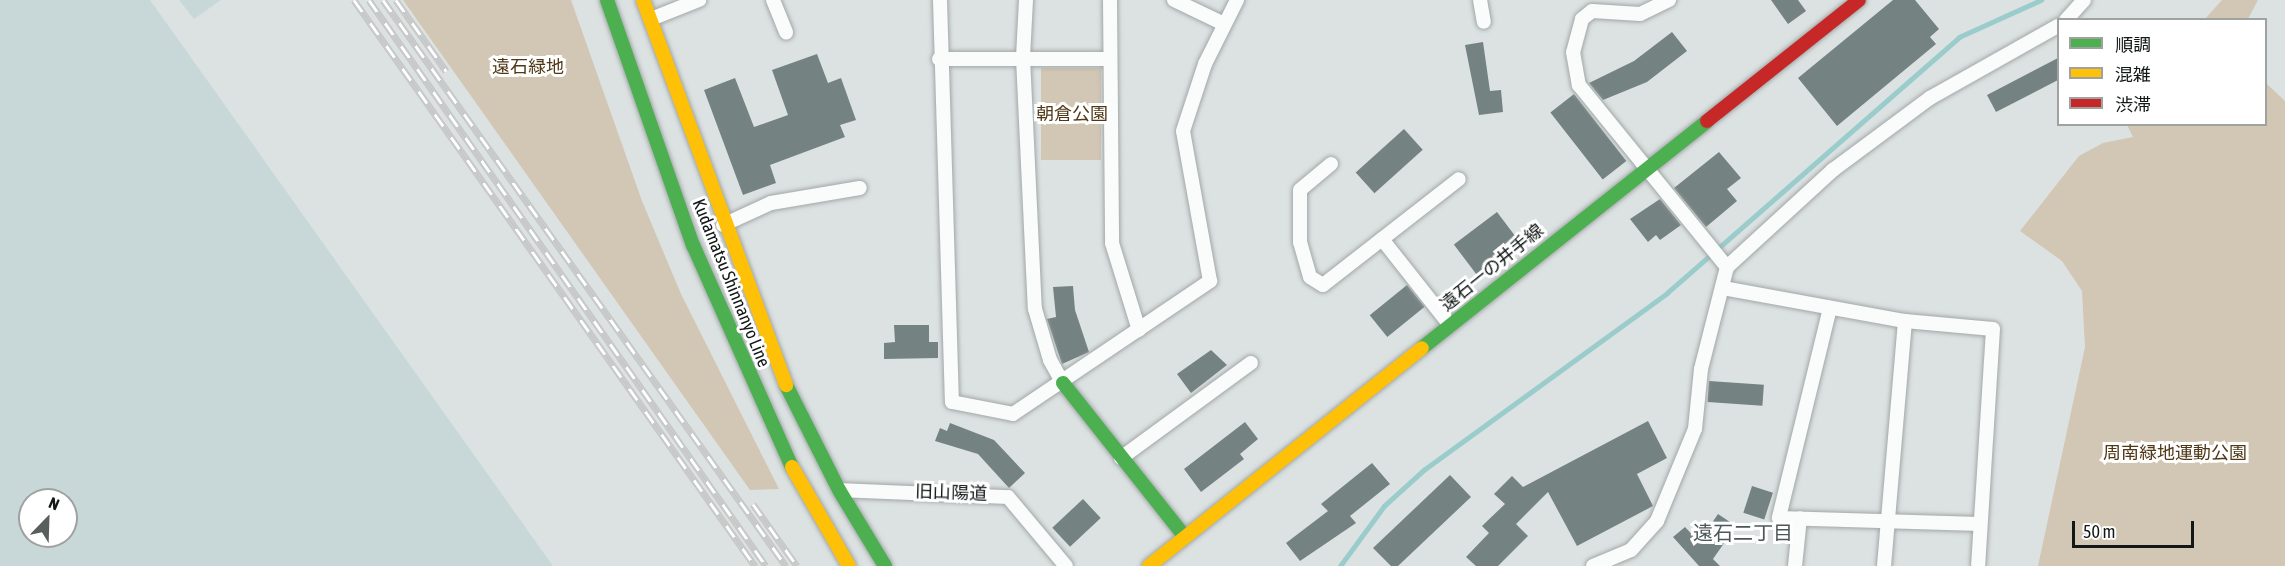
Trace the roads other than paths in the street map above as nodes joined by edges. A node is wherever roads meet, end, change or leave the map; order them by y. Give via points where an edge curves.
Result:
1 (607, 0) edge
2 (644, 0) edge
3 (699, 0) edge
4 (773, 0) edge
5 (940, 0) edge
6 (1026, 0) edge
7 (1110, 0) edge
8 (1174, 0) edge
9 (1237, 0) edge
10 (1480, 0) edge
11 (1669, 0) edge
12 (1859, 0) edge
13 (2084, 0) edge
14 (2068, 18) edge
15 (651, 19) junction
16 (1484, 22) dead end
17 (1222, 23) junction
18 (2057, 27) edge
19 (786, 33) dead end
20 (1023, 58) junction
21 (1109, 58) junction
22 (939, 59) junction
23 (1331, 164) dead end
24 (1644, 170) junction
25 (1460, 179) dead end
26 (860, 188) dead end
27 (723, 225) junction
28 (1382, 239) junction
29 (1727, 267) junction
30 (1723, 288) junction
31 (1830, 308) junction
32 (1905, 321) junction
33 (1450, 325) junction
34 (1139, 330) junction
35 (1251, 363) dead end
36 (1063, 383) junction
37 (1121, 458) junction
38 (839, 490) junction
39 (1800, 518) junction
40 (1887, 521) junction
41 (1980, 524) junction
42 (1185, 537) junction
43 (849, 566) edge
44 (885, 566) edge
45 (1066, 566) edge
46 (1149, 566) edge
47 (1593, 566) edge
48 (1795, 566) edge
49 (1884, 566) edge
50 (1978, 566) edge

1 - 43 main road, Kudamatsu Shinnanyo Line via 697,256 784,453
2 - 15 main road, Kudamatsu Shinnanyo Line
3 - 15 street
4 - 19 street
5 - 22 street
6 - 20 street
7 - 21 street
8 - 17 street
9 - 17 street
10 - 16 street
11 - 24 street via 1640,14 1592,11 1582,19 1574,52 1579,84
12 - 24 main road, 遠石一の井手線
13 - 14 street
15 - 27 main road, Kudamatsu Shinnanyo Line
17 - 34 street via 1183,131 1210,281
18 - 29 street via 1930,98 1833,170
20 - 21 street
20 - 22 street
20 - 36 street via 1035,309
21 - 34 street via 1112,243
22 - 36 street via 952,402 1013,414
23 - 28 street via 1300,189 1300,242 1310,277 1323,285
24 - 29 street
24 - 33 main road, 遠石一の井手線
25 - 28 street
26 - 27 street via 771,202
27 - 38 main road, Kudamatsu Shinnanyo Line via 780,372
28 - 33 street
29 - 30 street
30 - 31 street
30 - 47 street via 1701,369 1695,429 1656,521 1631,550
31 - 32 street
31 - 39 street via 1779,518
32 - 40 street
32 - 41 street via 1993,329
33 - 42 main road, 遠石一の井手線
34 - 36 street
35 - 37 street
36 - 37 main road
37 - 42 main road
38 - 44 main road, Kudamatsu Shinnanyo Line
38 - 45 street, 旧山陽道 via 1008,497
39 - 40 street
39 - 48 street
40 - 41 street
40 - 49 street
41 - 50 street
42 - 46 main road, 遠石一の井手線

